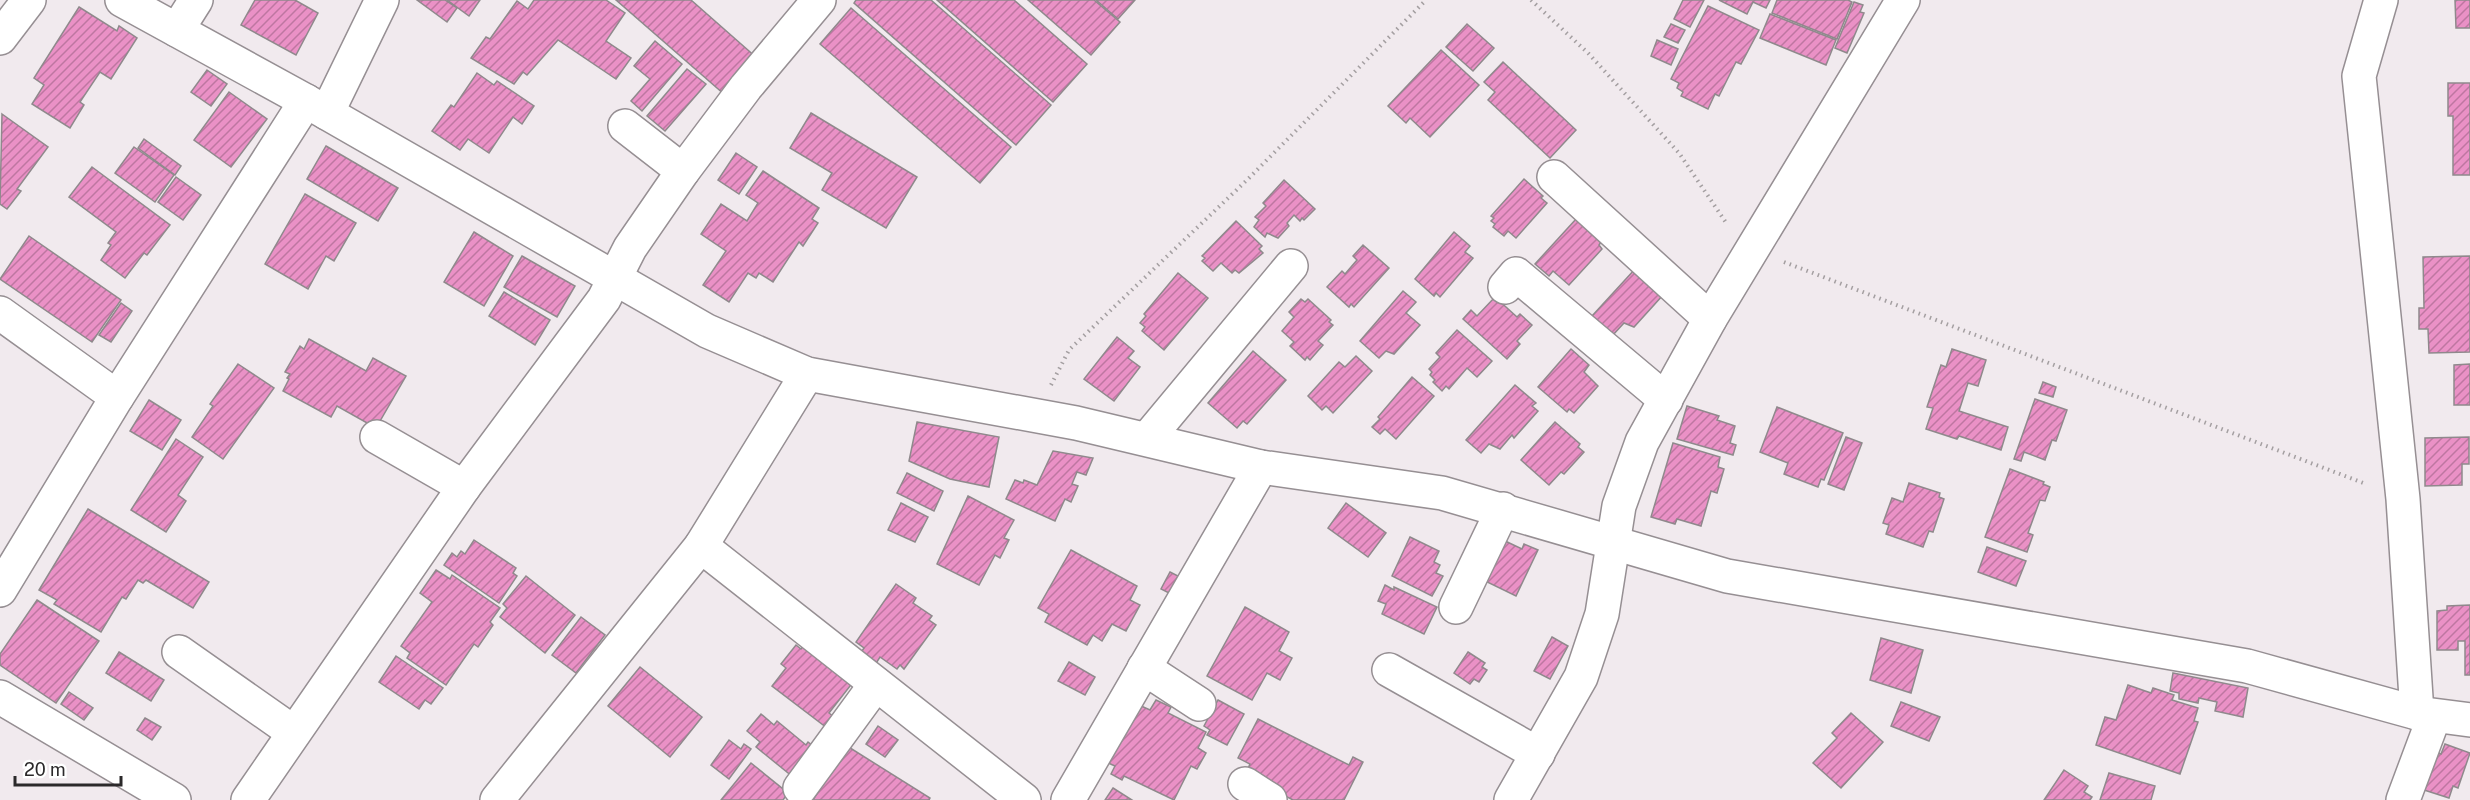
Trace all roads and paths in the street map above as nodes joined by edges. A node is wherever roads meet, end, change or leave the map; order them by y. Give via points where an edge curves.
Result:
1 (29, 0) edge
2 (122, 0) edge
3 (196, 0) edge
4 (382, 0) edge
5 (819, 0) edge
6 (1425, 0) edge
7 (1531, 0) edge
8 (1904, 0) edge
9 (2381, 0) edge
10 (177, 30) junction
11 (0, 38) edge
12 (316, 107) junction
13 (625, 126) dead end
14 (683, 171) junction
15 (1554, 177) dead end
16 (1751, 254) junction
17 (1291, 266) dead end
18 (615, 277) junction
19 (1505, 287) dead end
20 (0, 313) edge
21 (1710, 319) junction
22 (807, 374) junction
23 (117, 397) junction
24 (1666, 400) junction
25 (1041, 417) junction
26 (377, 437) dead end
27 (1147, 439) junction
28 (1261, 467) junction
29 (464, 487) junction
30 (2403, 499) junction
31 (1503, 509) junction
32 (1615, 542) junction
33 (701, 546) junction
34 (0, 590) edge
35 (1456, 607) dead end
36 (179, 652) dead end
37 (1144, 668) junction
38 (1389, 670) dead end
39 (876, 684) junction
40 (0, 697) edge
41 (1199, 704) dead end
42 (2425, 715) junction
43 (2470, 720) edge
44 (293, 732) junction
45 (1538, 754) junction
46 (800, 788) dead end
47 (174, 800) edge
48 (248, 800) edge
49 (496, 800) edge
50 (1024, 800) edge
51 (1068, 800) edge
52 (1510, 800) edge
53 (2403, 800) edge

1 - 11 street
2 - 10 street
3 - 10 street
4 - 12 street
5 - 14 street
6 - 25 path via 1248,179 1069,350 1052,380
7 - 16 path via 1589,54 1679,153
8 - 16 street
9 - 30 street via 2359,76
10 - 12 street
12 - 18 street
12 - 23 street
13 - 14 street
14 - 18 street via 630,248
15 - 21 street
16 - 21 street
16 - 30 path
17 - 27 street
18 - 22 street via 707,331
18 - 29 street via 604,299
19 - 24 street via 1516,274
20 - 23 street
21 - 24 street
22 - 25 street
22 - 33 street
23 - 34 street
24 - 32 street via 1642,442 1623,495
25 - 27 street
26 - 29 street
27 - 28 street
28 - 31 street via 1442,493
28 - 37 street
29 - 44 street
30 - 42 street
31 - 32 street
31 - 35 street
32 - 42 street via 1727,576 2247,666
32 - 45 street via 1602,614 1581,677
33 - 39 street
33 - 49 street
36 - 44 street
37 - 41 street
37 - 51 street
38 - 45 street
39 - 46 street
39 - 50 street
40 - 47 street
42 - 43 street
42 - 53 street
44 - 48 street
45 - 52 street

